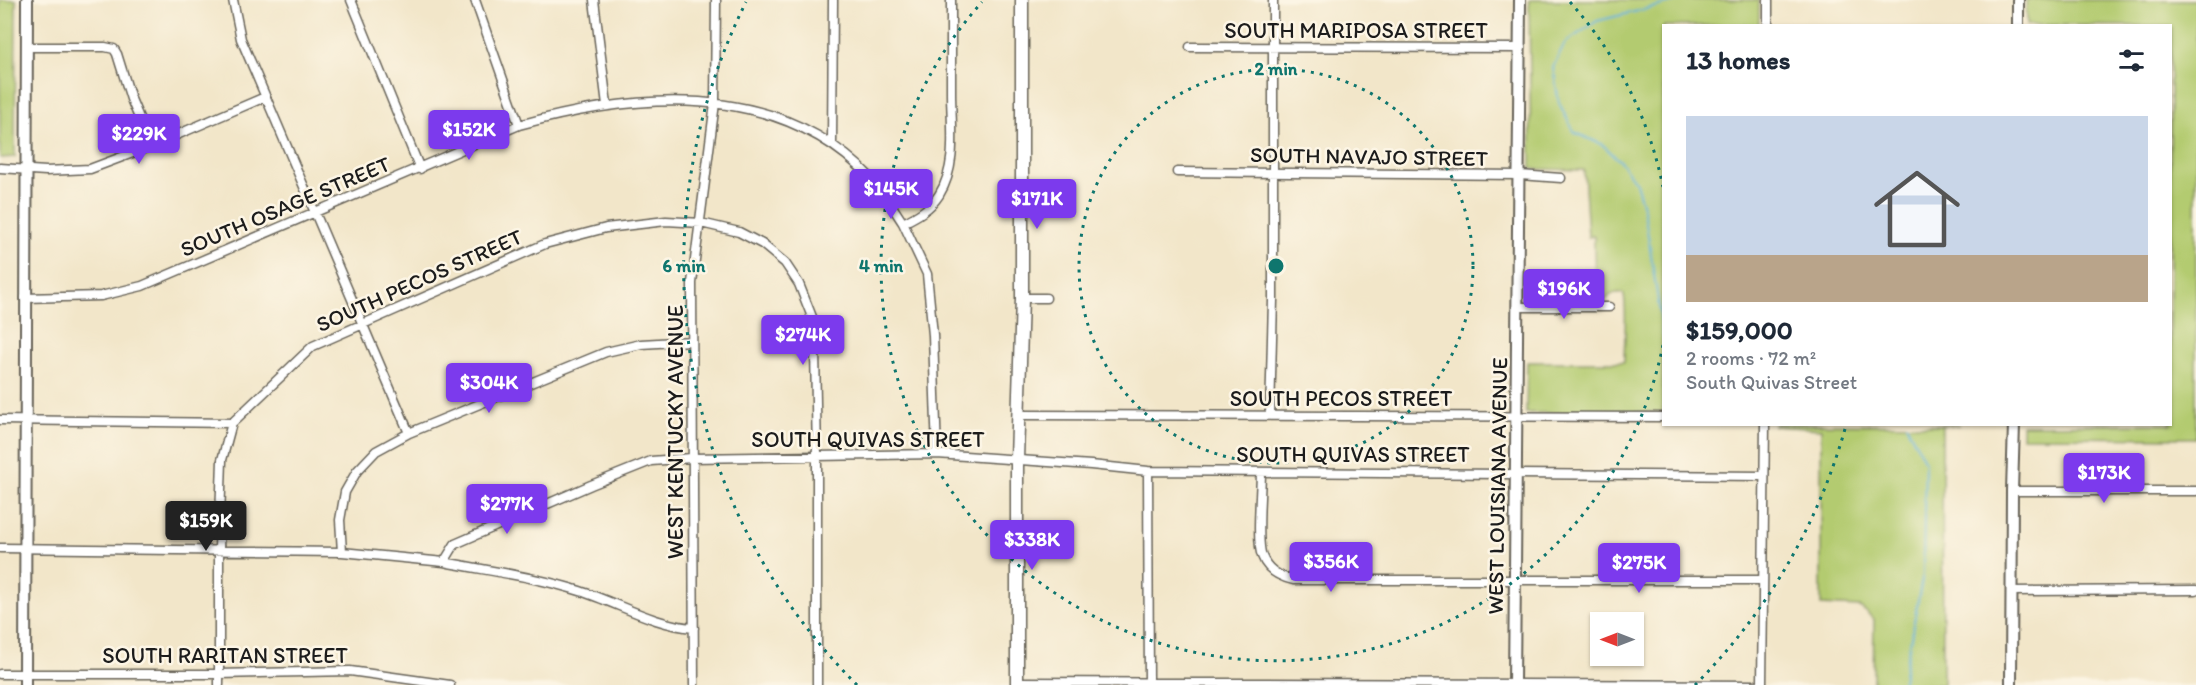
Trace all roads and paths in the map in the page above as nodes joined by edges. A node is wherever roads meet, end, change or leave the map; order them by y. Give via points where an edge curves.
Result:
1 (27, 0) edge
2 (233, 0) edge
3 (351, 0) edge
4 (475, 0) edge
5 (594, 0) edge
6 (716, 0) edge
7 (833, 0) edge
8 (951, 0) edge
9 (1022, 0) edge
10 (1273, 0) edge
11 (1520, 0) edge
12 (1768, 0) edge
13 (2018, 0) edge
14 (1768, 24) edge
15 (2018, 24) edge
16 (27, 47) junction
17 (1190, 47) dead end
18 (1274, 48) junction
19 (1521, 48) junction
20 (265, 97) junction
21 (715, 103) junction
22 (607, 105) junction
23 (519, 125) junction
24 (832, 144) junction
25 (151, 146) junction
26 (0, 168) edge
27 (420, 168) junction
28 (26, 170) junction
29 (1177, 172) dead end
30 (1273, 173) junction
31 (1520, 176) junction
32 (1561, 178) dead end
33 (315, 212) junction
34 (701, 223) junction
35 (903, 223) junction
36 (25, 298) junction
37 (1022, 298) junction
38 (1046, 298) dead end
39 (1518, 307) junction
40 (1609, 307) dead end
41 (363, 322) junction
42 (692, 341) junction
43 (1019, 415) junction
44 (1270, 415) junction
45 (1517, 416) junction
46 (1662, 417) edge
47 (0, 420) edge
48 (25, 420) junction
49 (232, 423) junction
50 (1765, 426) edge
51 (2014, 426) edge
52 (409, 433) junction
53 (937, 454) junction
54 (817, 457) junction
55 (692, 458) junction
56 (1017, 459) junction
57 (1148, 471) junction
58 (1261, 472) junction
59 (1517, 473) junction
60 (1763, 476) junction
61 (2196, 490) edge
62 (2012, 491) junction
63 (0, 548) edge
64 (25, 548) junction
65 (219, 549) junction
66 (342, 552) junction
67 (444, 562) junction
68 (1763, 580) junction
69 (1515, 581) junction
70 (2196, 590) edge
71 (2011, 591) junction
72 (694, 628) junction
73 (0, 674) edge
74 (219, 674) junction
75 (25, 680) edge
76 (1017, 684) edge
77 (1149, 684) edge
78 (1514, 684) edge
79 (219, 685) edge
80 (450, 685) edge
81 (694, 685) edge
82 (817, 685) edge
83 (1760, 685) edge
84 (2011, 685) edge

1 - 16 street
2 - 20 street via 241,39
3 - 27 street
4 - 23 street
5 - 22 street
6 - 21 street, WEST KENTUCKY AVENUE
7 - 24 street
8 - 35 street via 950,168 931,206
9 - 37 main road
10 - 18 street
11 - 19 street, WEST LOUISIANA AVENUE
12 - 14 street
13 - 15 street
16 - 25 street via 114,49
16 - 28 street
17 - 18 street, SOUTH MARIPOSA STREET
18 - 19 street, SOUTH MARIPOSA STREET
18 - 30 street
19 - 31 street, WEST LOUISIANA AVENUE
20 - 25 street
20 - 33 street
21 - 22 street, SOUTH OSAGE STREET via 662,100
21 - 24 street, SOUTH OSAGE STREET via 774,117
21 - 34 street, WEST KENTUCKY AVENUE
22 - 23 street, SOUTH OSAGE STREET
23 - 27 street, SOUTH OSAGE STREET
24 - 35 street, SOUTH OSAGE STREET via 871,178
25 - 28 street via 90,169
26 - 28 street
27 - 33 street, SOUTH OSAGE STREET
28 - 36 street
29 - 30 street, SOUTH NAVAJO STREET
30 - 31 street, SOUTH NAVAJO STREET
30 - 44 street
31 - 32 street, SOUTH NAVAJO STREET
31 - 39 street, WEST LOUISIANA AVENUE
33 - 36 street, SOUTH OSAGE STREET via 122,292 80,298
33 - 41 street
34 - 41 street, SOUTH PECOS STREET via 627,224 545,244
34 - 42 street, WEST KENTUCKY AVENUE via 692,283
34 - 54 street, SOUTH PECOS STREET via 750,237 793,273 808,304 814,330
35 - 53 street, SOUTH OSAGE STREET via 927,274
36 - 48 street
37 - 38 street
37 - 43 main road
39 - 40 street
39 - 45 street, WEST LOUISIANA AVENUE
41 - 49 street, SOUTH PECOS STREET via 313,346
41 - 52 street
42 - 52 street via 641,344 606,352
42 - 55 street, WEST KENTUCKY AVENUE
43 - 44 street, SOUTH PECOS STREET
43 - 56 main road
44 - 45 street, SOUTH PECOS STREET
45 - 46 street, SOUTH PECOS STREET
45 - 59 street, WEST LOUISIANA AVENUE
47 - 48 street
48 - 49 street
48 - 64 street
49 - 65 street via 222,460
50 - 60 street
51 - 62 street
52 - 66 street via 376,451 350,482 340,520
53 - 54 street, SOUTH QUIVAS STREET
53 - 56 street, SOUTH QUIVAS STREET
54 - 55 street, SOUTH QUIVAS STREET
54 - 82 street
55 - 67 street, SOUTH QUIVAS STREET via 651,461 591,485 455,544
55 - 72 street, WEST KENTUCKY AVENUE
56 - 57 street, SOUTH QUIVAS STREET
56 - 76 main road
57 - 58 street, SOUTH QUIVAS STREET
57 - 77 street
58 - 59 street, SOUTH QUIVAS STREET
58 - 69 street via 1260,551 1267,565 1285,578
59 - 60 street, SOUTH QUIVAS STREET
59 - 69 street, WEST LOUISIANA AVENUE
60 - 68 street
61 - 62 street
62 - 71 street
63 - 64 street
64 - 65 street
64 - 75 street
65 - 66 street
65 - 74 street
66 - 67 street
67 - 72 street via 539,580 673,626
68 - 69 street
68 - 83 street
69 - 78 street, WEST LOUISIANA AVENUE
70 - 71 street
71 - 84 street
72 - 81 street, WEST KENTUCKY AVENUE
73 - 75 street, SOUTH RARITAN STREET
74 - 75 street, SOUTH RARITAN STREET
74 - 79 street
74 - 80 street, SOUTH RARITAN STREET via 350,671
76 - 77 street
77 - 78 street
78 - 83 street

